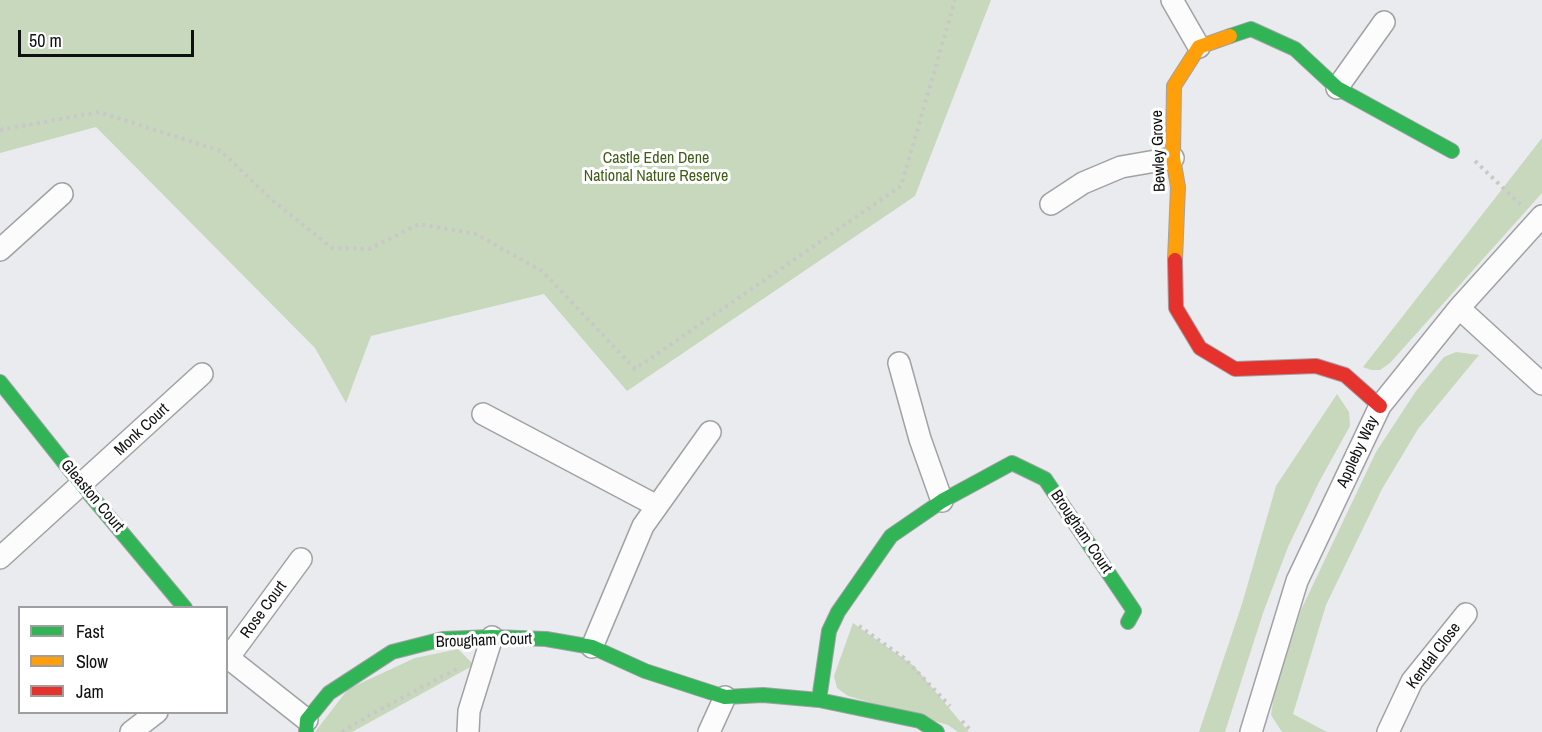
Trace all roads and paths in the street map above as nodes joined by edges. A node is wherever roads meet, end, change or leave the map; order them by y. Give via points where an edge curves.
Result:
1 (955, 0) edge
2 (1172, 0) edge
3 (1384, 22) dead end
4 (1199, 47) junction
5 (1337, 88) junction
6 (0, 130) edge
7 (1452, 151) joint
8 (1173, 158) junction
9 (62, 194) dead end
10 (1051, 204) dead end
11 (1540, 219) edge
12 (0, 250) edge
13 (1459, 308) junction
14 (899, 363) dead end
15 (202, 374) dead end
16 (0, 382) edge
17 (1542, 384) edge
18 (1380, 406) junction
19 (483, 414) dead end
20 (710, 432) dead end
21 (81, 485) junction
22 (942, 501) junction
23 (657, 506) junction
24 (0, 558) edge
25 (301, 559) dead end
26 (183, 606) edge
27 (838, 612) junction
28 (1466, 614) dead end
29 (1128, 622) dead end
30 (489, 647) junction
31 (592, 647) junction
32 (228, 658) edge
33 (228, 660) edge
34 (725, 697) junction
35 (819, 700) junction
36 (154, 714) edge
37 (306, 726) edge
38 (131, 732) edge
39 (342, 732) edge
40 (468, 732) edge
41 (709, 732) edge
42 (937, 732) edge
43 (972, 732) edge
44 (1251, 732) edge
45 (1388, 732) edge

1 - 6 path via 901,186 635,369 542,272 476,234 419,225 369,249 332,248 221,152 99,111
2 - 4 street
3 - 5 street
4 - 5 street via 1251,29 1295,48
4 - 8 street, Bewley Grove via 1174,86
5 - 7 street
7 - 11 path via 1464,150
8 - 10 street via 1120,168 1083,183
8 - 18 street, Bewley Grove via 1179,188 1176,308 1200,348 1235,369 1316,366 1345,375
9 - 12 street
11 - 13 street, Appleby Way
13 - 17 street
13 - 18 street, Appleby Way
14 - 22 street
15 - 21 street, Monk Court
16 - 21 street, Gleaston Court
18 - 44 street, Appleby Way via 1297,581
19 - 23 street
20 - 23 street
21 - 24 street, Monk Court
21 - 26 street, Gleaston Court
22 - 27 street, Brougham Court via 891,536
22 - 29 street, Brougham Court via 1012,463 1045,479 1134,611
23 - 31 street via 643,526
25 - 32 street, Rose Court
27 - 35 street, Brougham Court via 829,631
27 - 43 path via 904,658
28 - 45 street, Kendal Close via 1412,681
30 - 31 street, Brougham Court via 546,639
30 - 37 street, Brougham Court via 443,639 392,652 328,693
30 - 39 path via 475,659
30 - 40 street via 469,711
31 - 34 street, Brougham Court via 645,671
33 - 37 street
34 - 35 street, Brougham Court via 763,695
34 - 41 street
35 - 42 street, Brougham Court via 920,721
36 - 38 street

